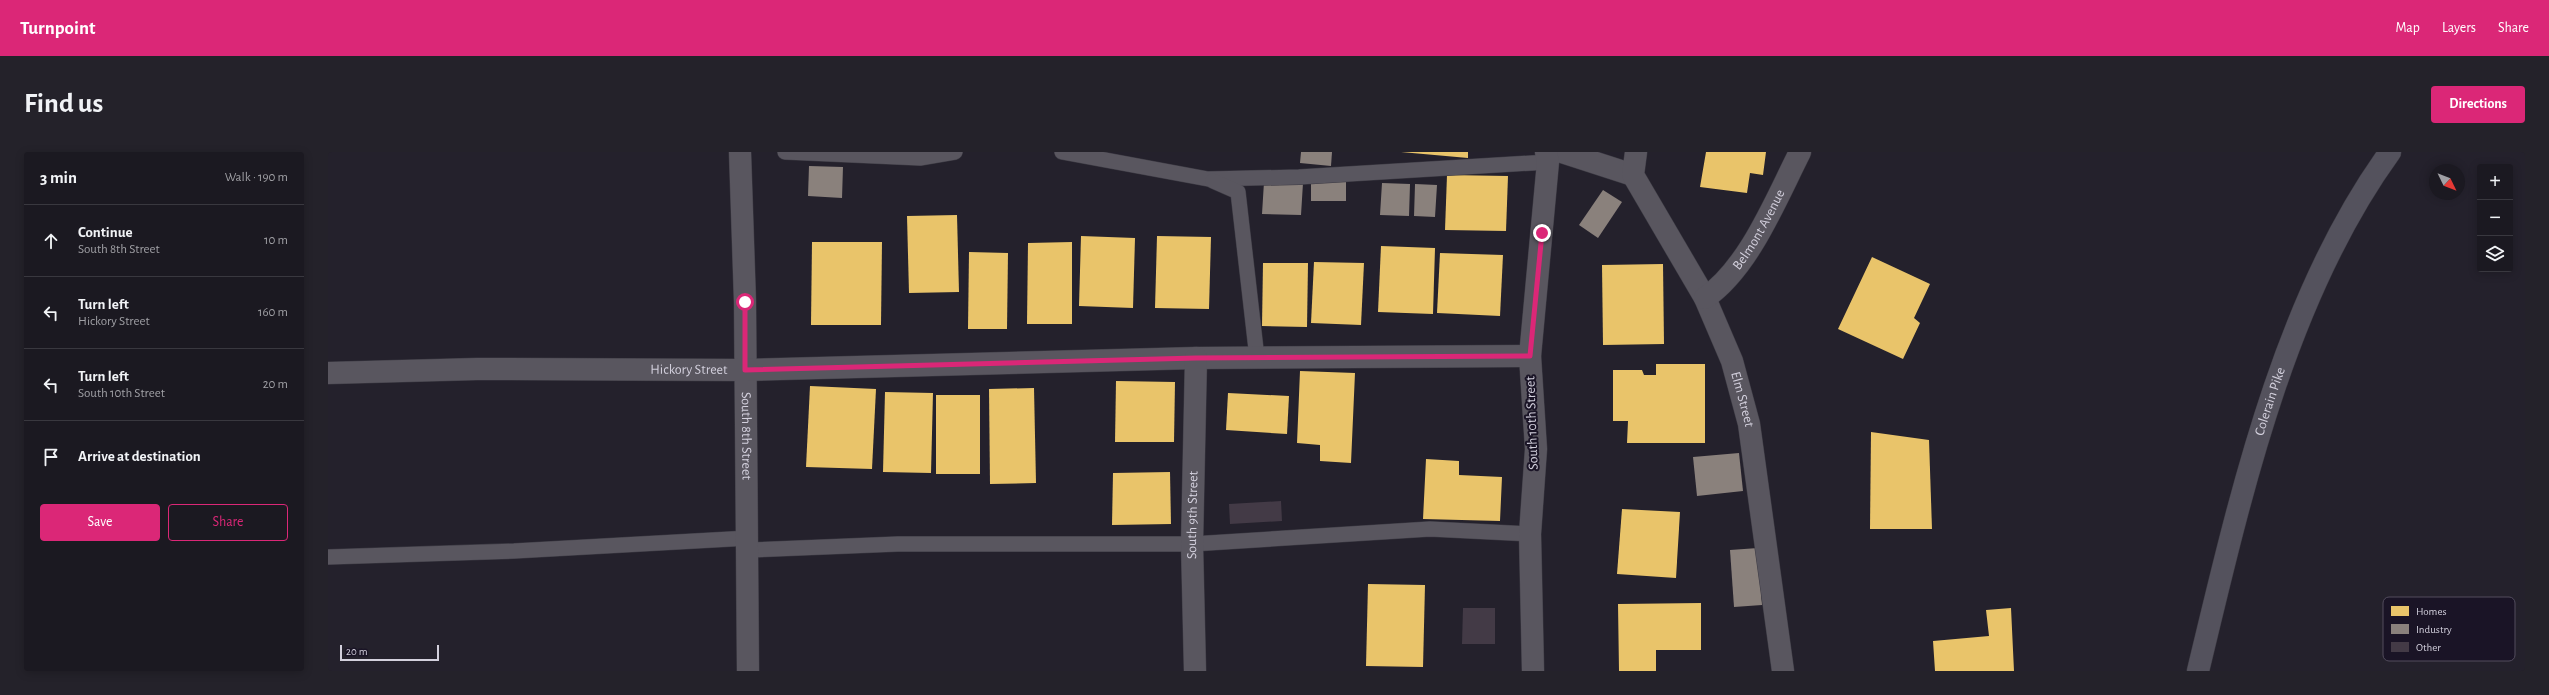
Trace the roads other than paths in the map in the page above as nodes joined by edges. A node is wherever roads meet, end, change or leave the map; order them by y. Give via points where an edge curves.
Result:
1 (740, 152) edge
2 (785, 152) edge
3 (955, 152) edge
4 (1062, 152) edge
5 (1636, 152) edge
6 (1800, 152) edge
7 (2390, 152) edge
8 (1552, 155) edge
9 (1634, 175) junction
10 (1208, 180) junction
11 (1706, 298) junction
12 (1530, 356) junction
13 (1196, 358) junction
14 (1257, 358) junction
15 (745, 370) junction
16 (328, 373) edge
17 (1530, 534) junction
18 (749, 544) junction
19 (1192, 544) junction
20 (328, 557) edge
21 (748, 671) edge
22 (1195, 671) edge
23 (1533, 671) edge
24 (1783, 671) edge
25 (2198, 671) edge

1 - 15 street, South 8th Street
2 - 3 lane via 920,158
4 - 10 lane
5 - 9 street
6 - 11 street, Belmont Avenue via 1751,246 1722,287
7 - 25 main road, Colerain Pike via 2367,184 2340,231 2287,349 2250,470
8 - 9 street
8 - 10 lane via 1299,177
8 - 12 street, South 10th Street
9 - 11 street, Elm Street
10 - 14 lane via 1238,192
11 - 24 street, Elm Street via 1732,361 1749,424
12 - 14 street, Hickory Street
12 - 17 street, South 10th Street via 1536,449
13 - 14 street, Hickory Street
13 - 15 street, Hickory Street
13 - 19 street, South 9th Street
15 - 16 street, Hickory Street via 477,369
15 - 18 street, South 8th Street
17 - 19 lane via 1430,529
17 - 23 street, South 10th Street
18 - 19 lane
18 - 20 lane
18 - 21 street, South 8th Street
19 - 22 street, South 9th Street

